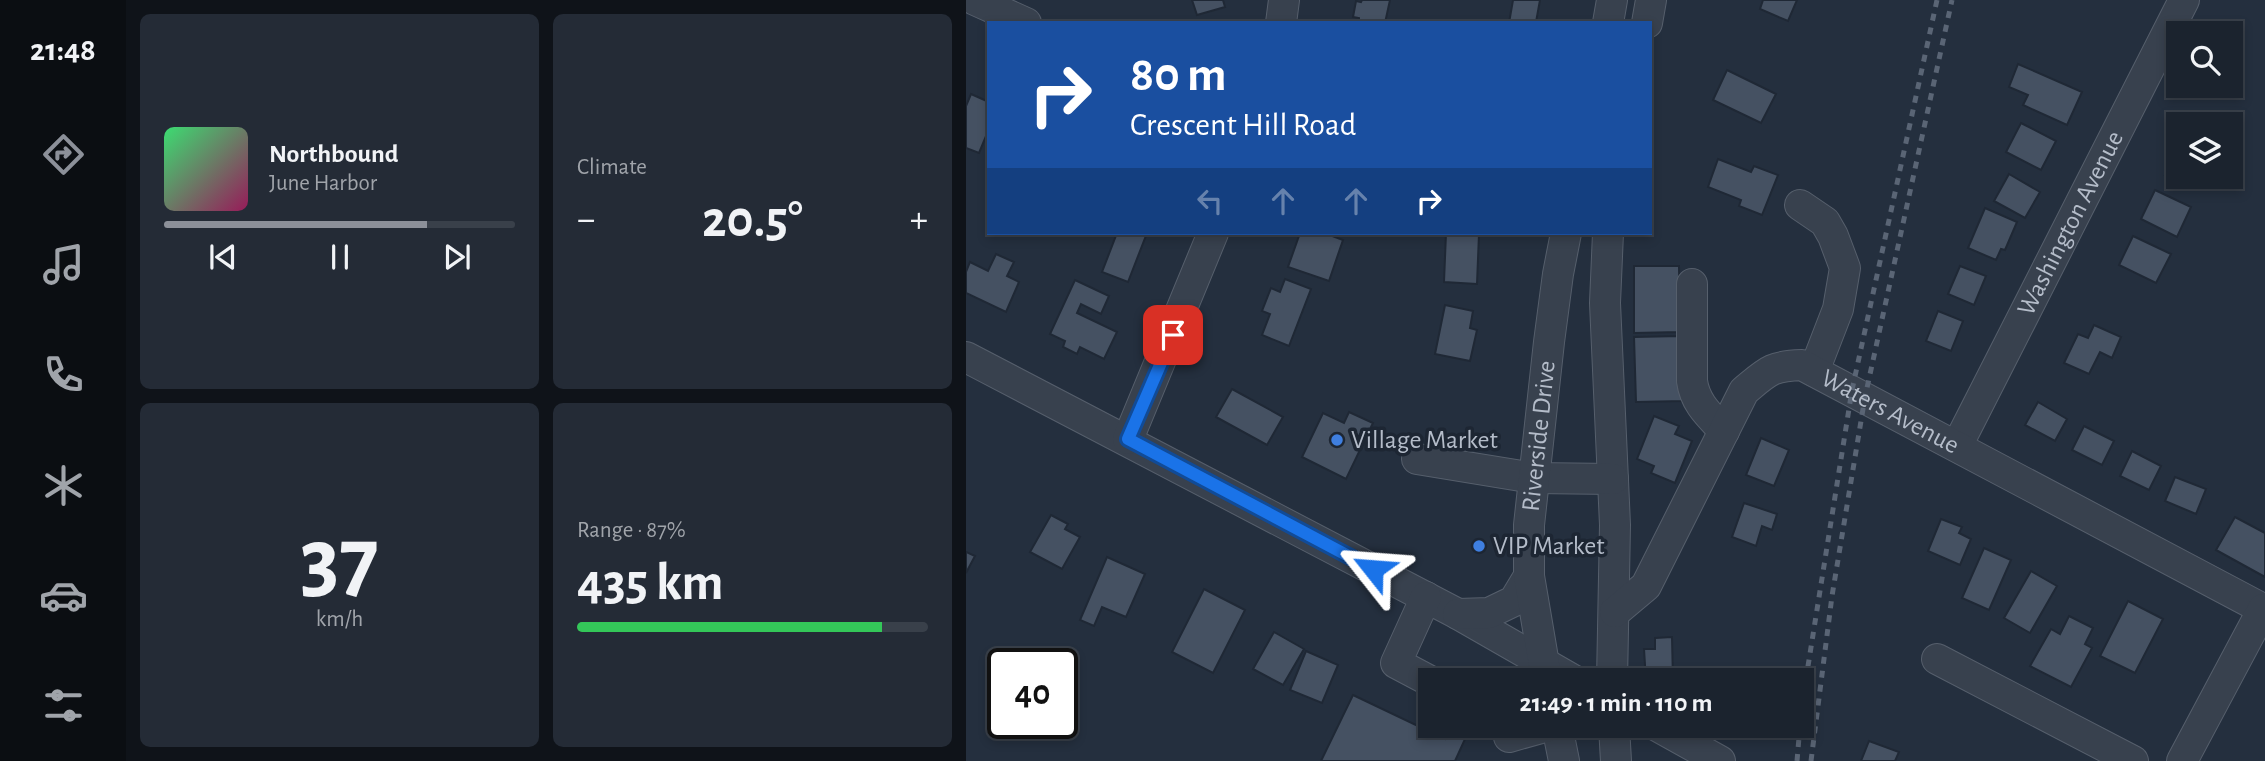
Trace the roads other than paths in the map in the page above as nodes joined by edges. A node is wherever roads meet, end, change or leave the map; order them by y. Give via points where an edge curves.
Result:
1 (975, 0) edge
2 (1284, 0) edge
3 (1612, 0) edge
4 (1651, 0) edge
5 (2183, 0) edge
6 (1022, 21) edge
7 (1281, 21) edge
8 (1608, 21) edge
9 (1647, 21) edge
10 (1800, 205) dead end
11 (1212, 235) edge
12 (1566, 235) edge
13 (1608, 235) edge
14 (1692, 284) dead end
15 (966, 356) edge
16 (1814, 371) junction
17 (1724, 431) junction
18 (1128, 439) junction
19 (1957, 446) junction
20 (1417, 459) dead end
21 (1534, 478) junction
22 (1613, 479) junction
23 (1529, 576) junction
24 (1426, 597) junction
25 (2264, 609) edge
26 (1615, 612) junction
27 (1458, 614) junction
28 (1937, 659) dead end
29 (1539, 668) edge
30 (1544, 668) edge
31 (1613, 668) edge
32 (1418, 675) edge
33 (1559, 738) edge
34 (1615, 738) edge
35 (1670, 738) edge
36 (1687, 753) edge
37 (1564, 761) edge
38 (1616, 761) edge
39 (1720, 761) edge
40 (2133, 761) edge
41 (2182, 761) edge

1 - 6 street
2 - 7 street
3 - 8 street
4 - 9 street
5 - 19 street, Washington Avenue
10 - 16 street via 1825,222 1845,268 1838,309
11 - 18 street
12 - 21 street, Riverside Drive
13 - 22 street via 1605,303
14 - 17 street via 1694,393
15 - 18 street
16 - 17 street, Waters Avenue via 1802,365 1768,371 1744,391
16 - 19 street, Waters Avenue
17 - 26 street, Waters Avenue via 1646,586
18 - 24 street
19 - 25 street, Waters Avenue
20 - 21 street
21 - 22 street
21 - 23 street, Riverside Drive
22 - 26 street
23 - 27 street via 1514,601 1489,614
23 - 30 street, Riverside Drive
24 - 27 street
24 - 32 street via 1396,663
25 - 41 street
26 - 31 street
27 - 29 street
28 - 40 street
33 - 37 street
34 - 38 street
35 - 36 street
36 - 39 street

